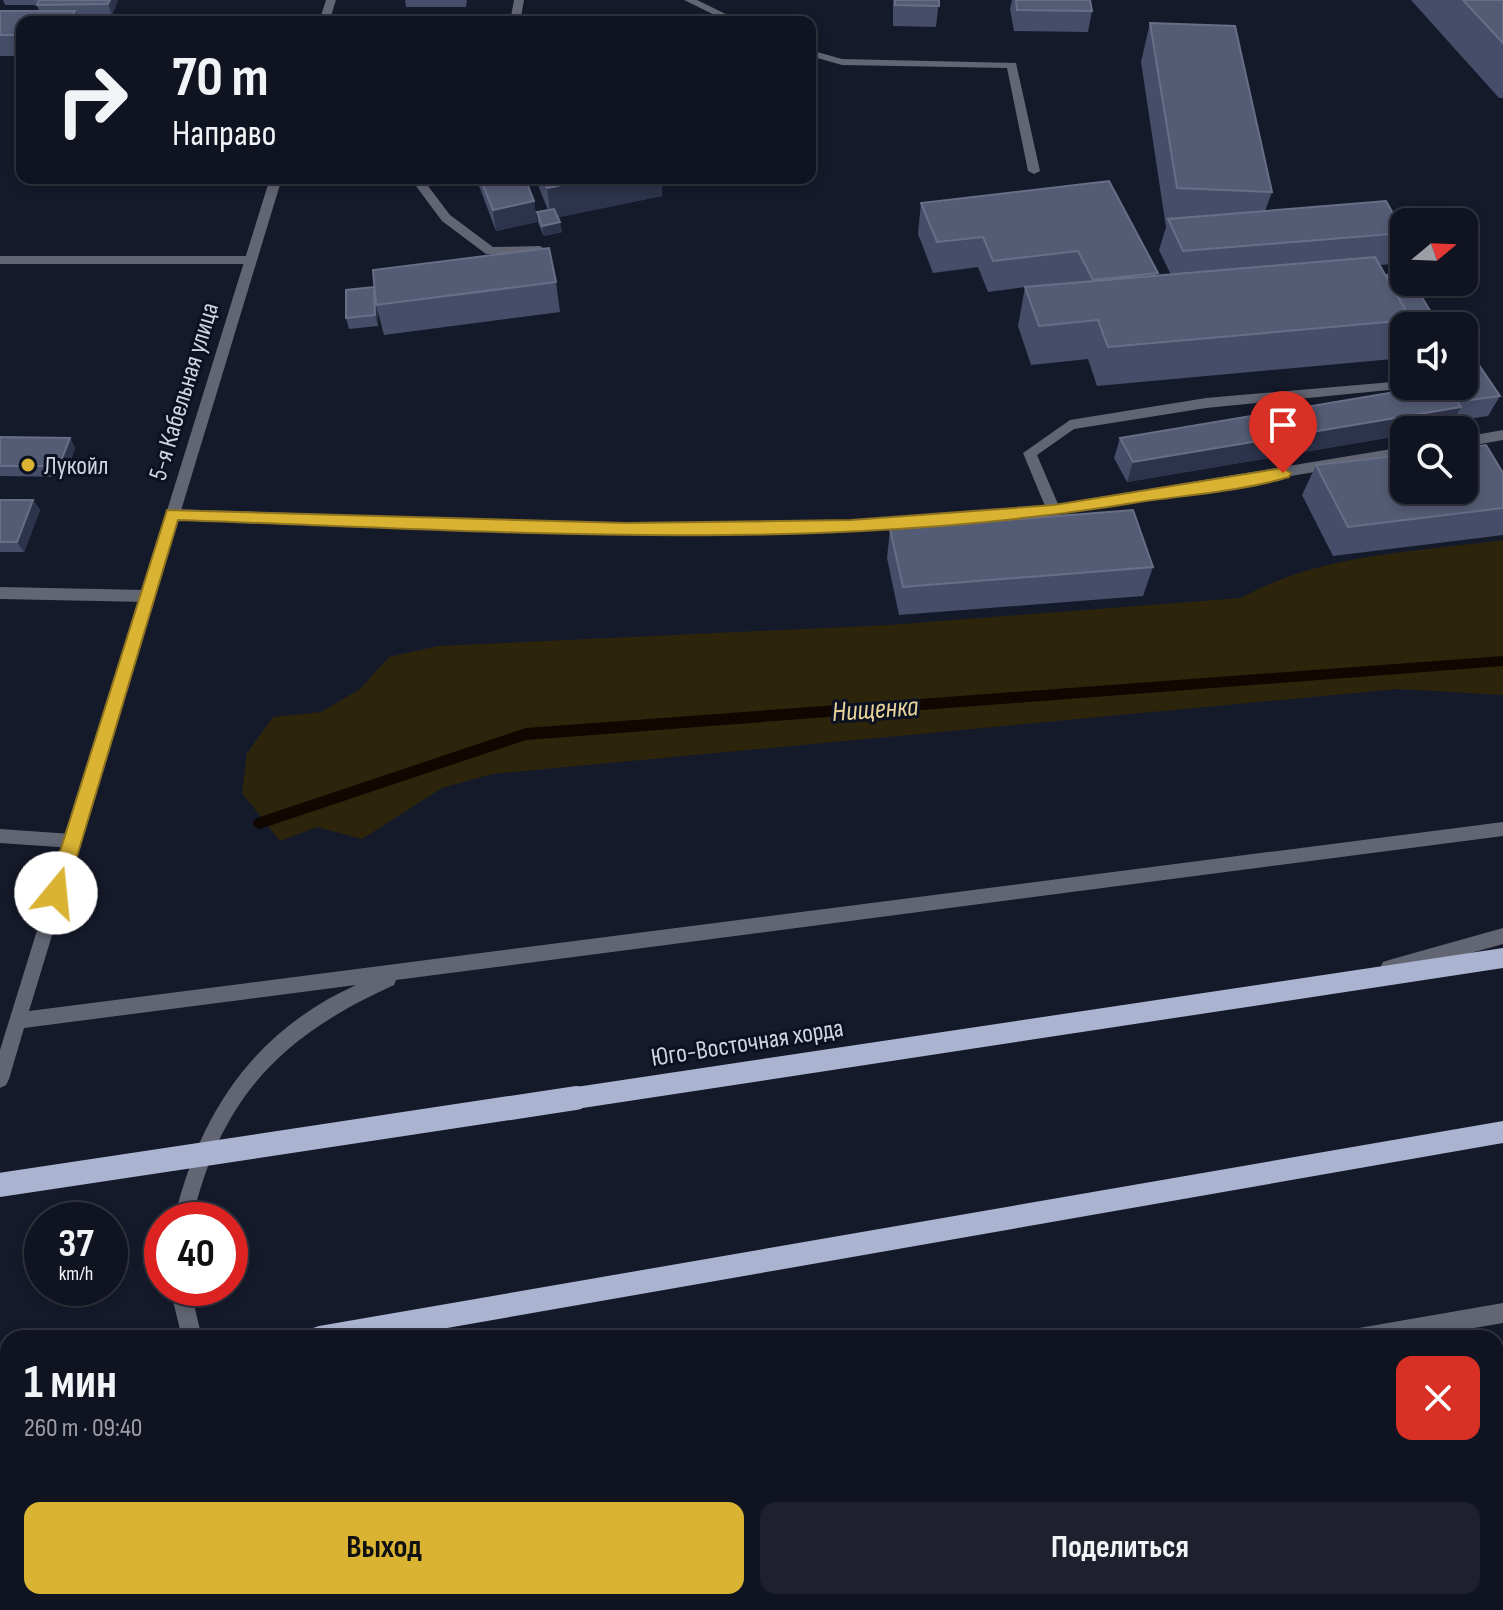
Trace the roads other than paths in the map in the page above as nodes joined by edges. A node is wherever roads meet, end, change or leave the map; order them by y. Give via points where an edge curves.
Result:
1 (689, 0) edge
2 (724, 16) edge
3 (816, 55) edge
4 (1034, 171) dead end
5 (274, 184) edge
6 (420, 184) edge
7 (540, 250) edge
8 (0, 260) edge
9 (251, 260) junction
10 (1390, 386) edge
11 (1503, 435) edge
12 (1478, 439) edge
13 (1390, 454) edge
14 (1054, 510) junction
15 (172, 514) junction
16 (0, 593) edge
17 (147, 596) junction
18 (1503, 829) edge
19 (0, 836) edge
20 (72, 841) junction
21 (1503, 936) edge
22 (1503, 958) edge
23 (440, 966) junction
24 (1327, 985) junction
25 (17, 1021) junction
26 (0, 1079) edge
27 (1503, 1132) edge
28 (0, 1185) edge
29 (188, 1202) edge
30 (184, 1306) edge
31 (1503, 1313) edge
32 (190, 1330) edge
33 (365, 1330) edge
34 (1405, 1330) edge

1 - 2 street
3 - 4 street via 842,62 1012,65
5 - 9 street, 5-я Кабельная улица
6 - 7 street via 446,218 490,251
8 - 9 street
9 - 15 street, 5-я Кабельная улица
10 - 14 street via 1206,403 1070,425 1030,453
11 - 12 street
13 - 14 street
14 - 15 street via 851,526 626,529
15 - 17 street, 5-я Кабельная улица
16 - 17 street
17 - 20 street, 5-я Кабельная улица
18 - 23 street
19 - 20 street
20 - 25 street, 5-я Кабельная улица
21 - 24 street
22 - 24 main road, Юго-Восточная хорда
23 - 25 street
23 - 29 street via 357,991 282,1040 223,1111 201,1153
24 - 28 main road, Юго-Восточная хорда, bridge
25 - 26 street, 5-я Кабельная улица
27 - 33 main road
30 - 32 street
31 - 34 street

